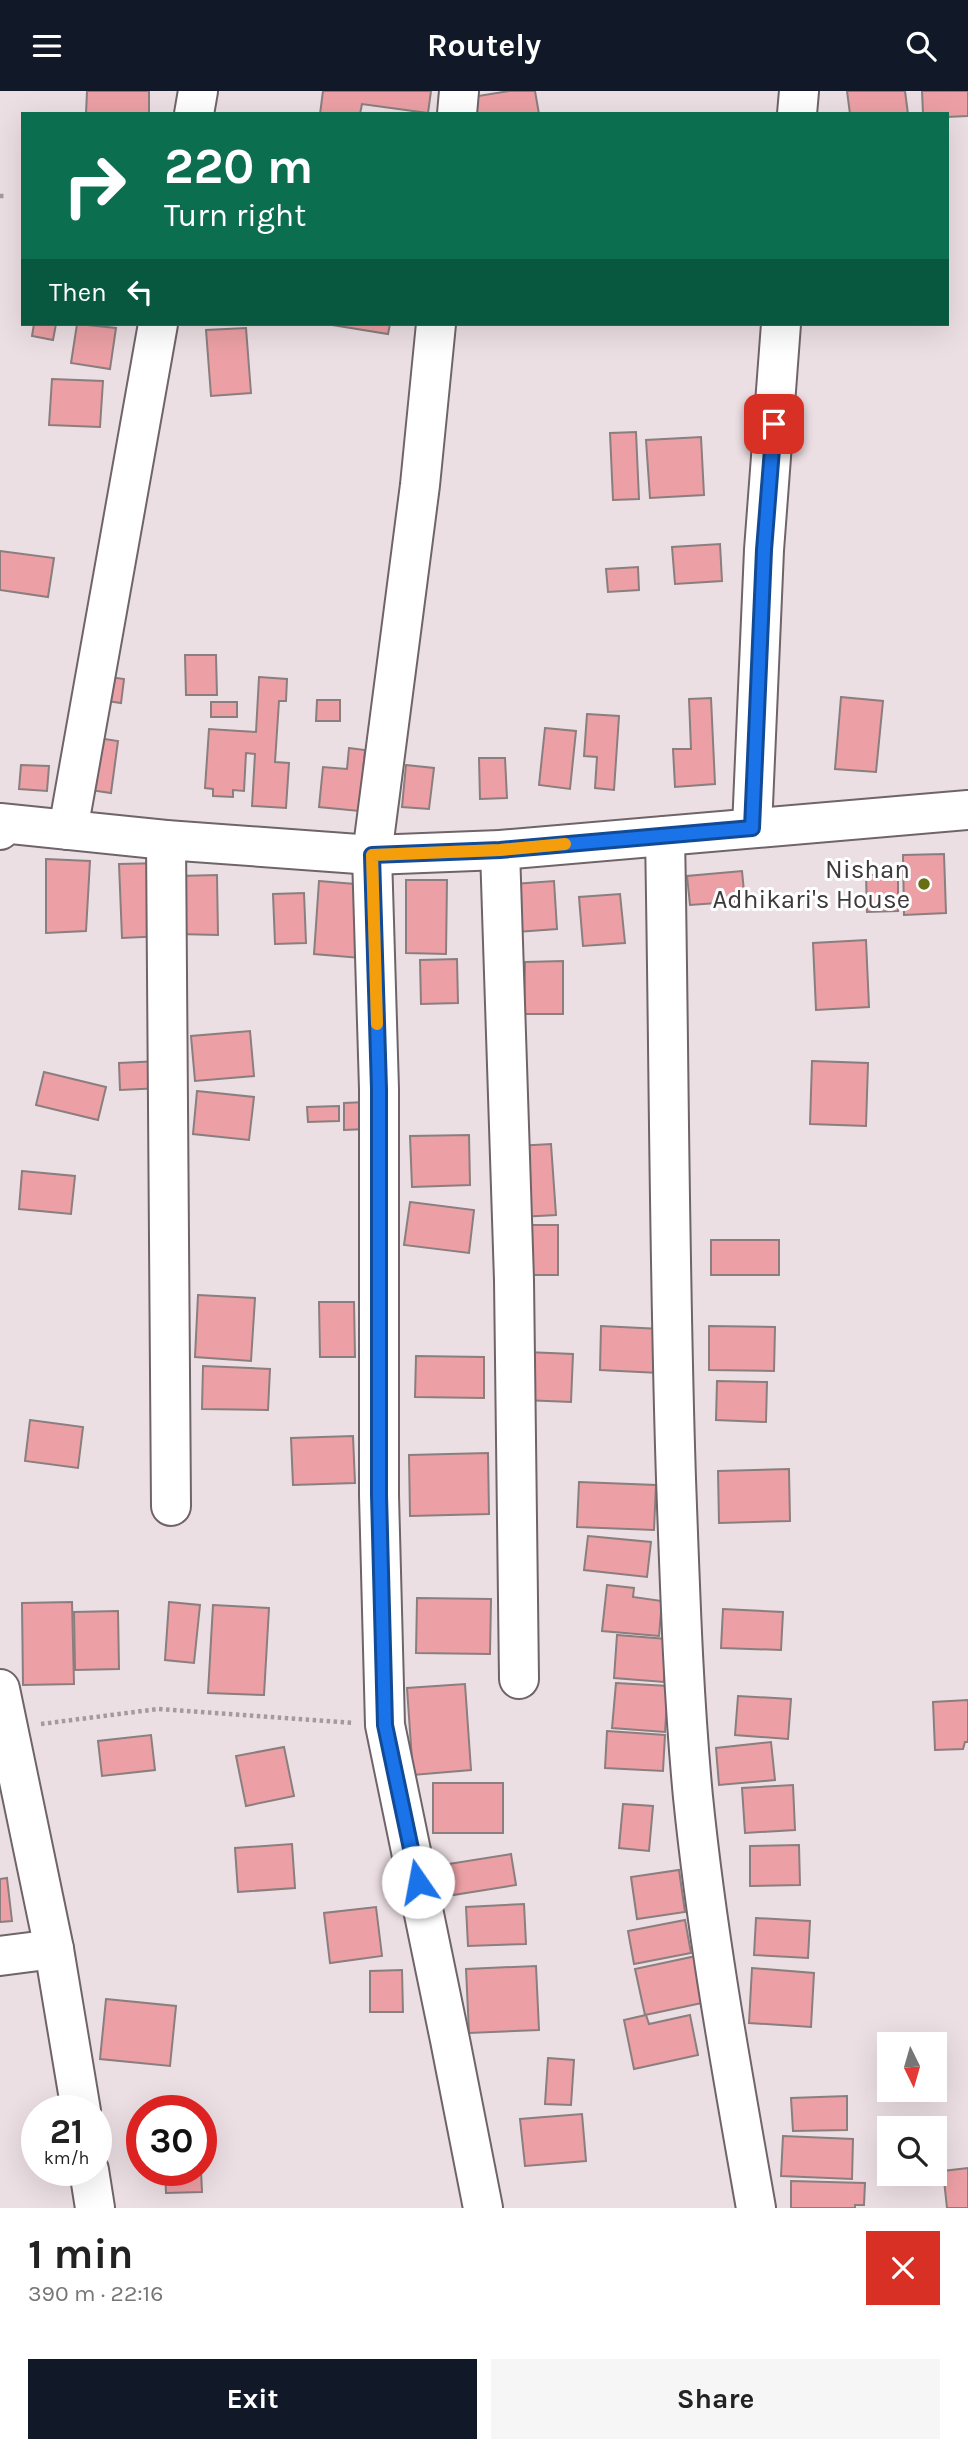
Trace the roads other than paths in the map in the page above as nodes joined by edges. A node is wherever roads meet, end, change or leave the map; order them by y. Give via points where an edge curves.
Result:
1 (198, 91) edge
2 (459, 91) edge
3 (799, 91) edge
4 (194, 112) edge
5 (457, 112) edge
6 (797, 112) edge
7 (158, 326) edge
8 (436, 326) edge
9 (781, 326) edge
10 (968, 810) edge
11 (752, 828) junction
12 (0, 830) edge
13 (68, 830) junction
14 (665, 836) junction
15 (166, 840) junction
16 (500, 850) junction
17 (372, 855) junction
18 (171, 1506) dead end
19 (519, 1679) dead end
20 (0, 1689) edge
21 (54, 1949) junction
22 (0, 1956) edge
23 (78, 2095) edge
24 (92, 2186) edge
25 (95, 2208) edge
26 (483, 2208) edge
27 (756, 2208) edge

1 - 4 street
2 - 5 street
3 - 6 street
7 - 13 street
8 - 17 street
9 - 11 street via 764,550
10 - 11 street
11 - 14 street
12 - 13 street via 0,823
13 - 15 street
14 - 16 street
14 - 27 street via 670,1300 682,1644 693,1799 720,2001
15 - 17 street
15 - 18 street
16 - 17 street
16 - 19 street via 514,1280
17 - 26 street via 379,1089 379,1481 385,1725
20 - 21 street
21 - 22 street
21 - 23 street
24 - 25 street

